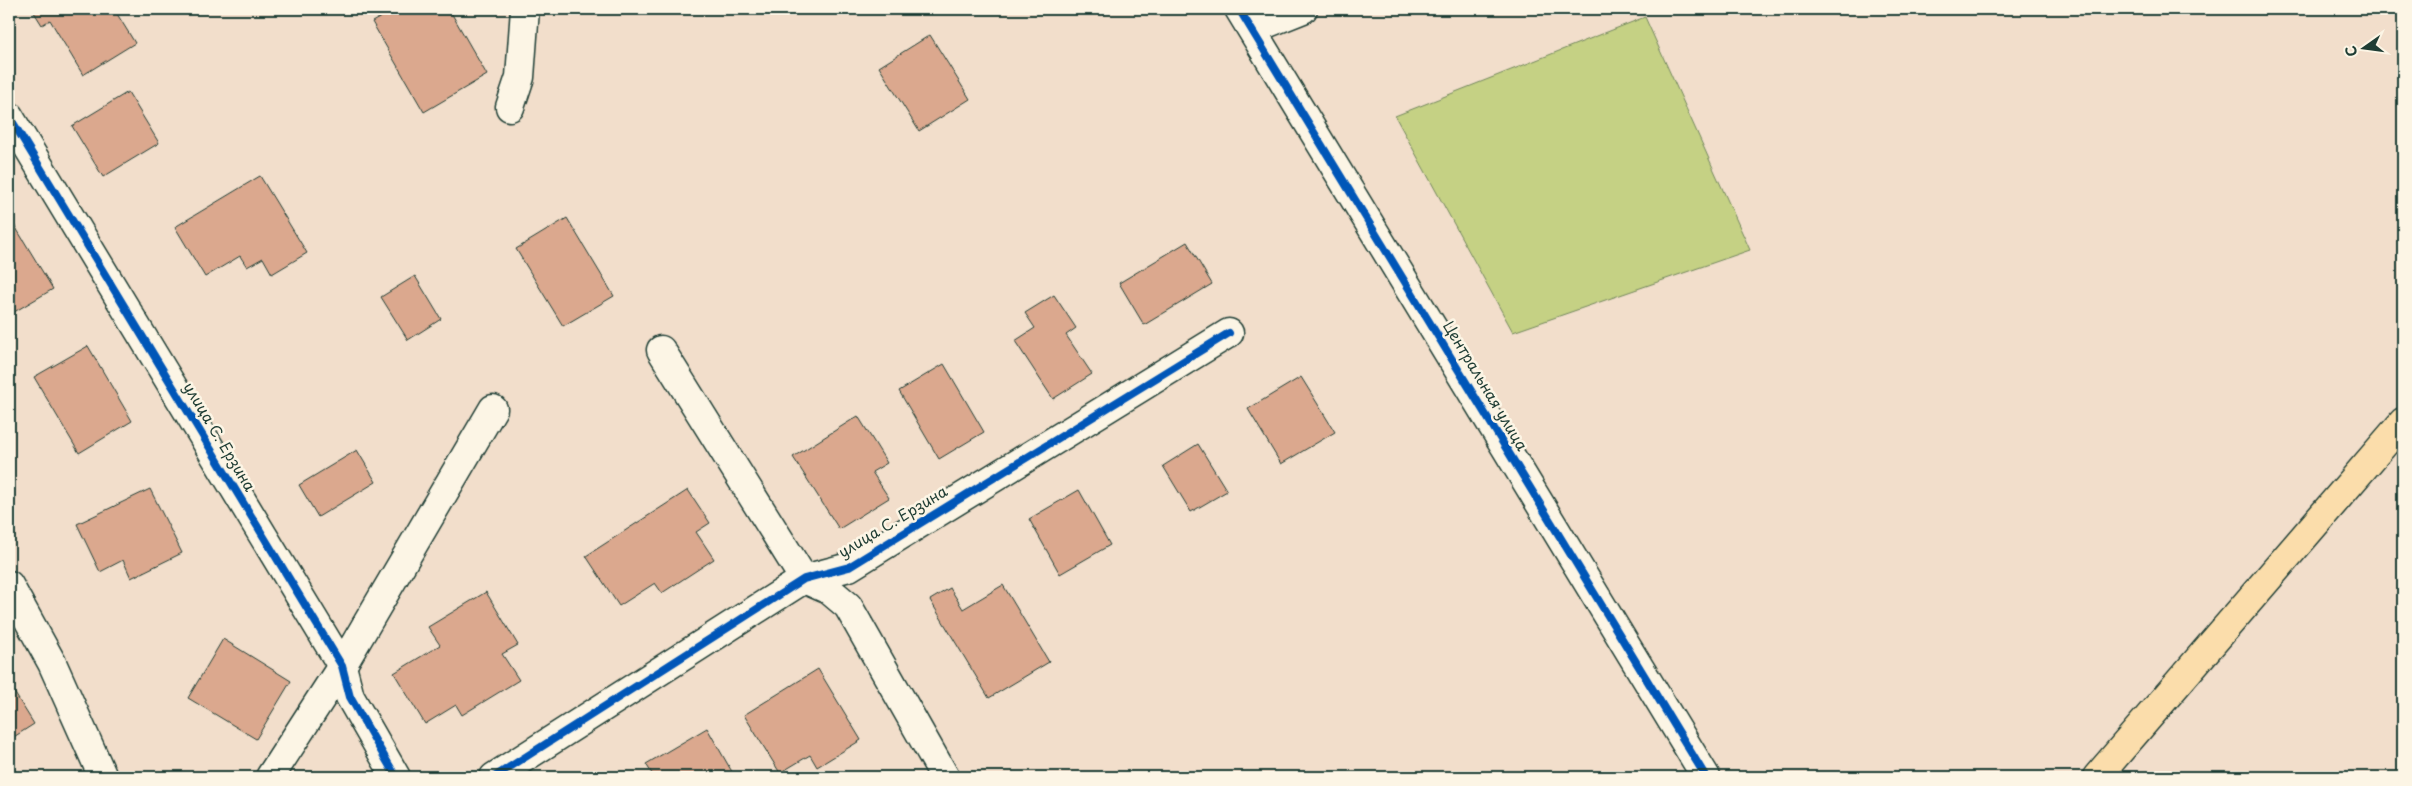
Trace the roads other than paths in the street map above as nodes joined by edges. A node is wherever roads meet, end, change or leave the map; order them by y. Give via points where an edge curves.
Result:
1 (525, 9) edge
2 (1303, 9) edge
3 (1246, 19) edge
4 (510, 107) dead end
5 (9, 116) edge
6 (1229, 333) dead end
7 (661, 350) dead end
8 (493, 409) dead end
9 (2403, 422) edge
10 (804, 578) junction
11 (9, 585) edge
12 (342, 666) junction
13 (103, 777) edge
14 (270, 777) edge
15 (396, 777) edge
16 (494, 777) edge
17 (945, 777) edge
18 (1706, 777) edge
19 (2097, 777) edge

1 - 4 street via 520,77
2 - 3 street
3 - 18 street, Центральная улица
5 - 12 street, улица С. Ерзина
6 - 10 street, улица С. Ерзина via 849,567
7 - 10 street
8 - 12 street
9 - 19 main road
10 - 16 street, улица С. Ерзина
10 - 17 street via 829,590 848,606
11 - 13 street via 52,663
12 - 14 street
12 - 15 street, улица С. Ерзина via 350,697

